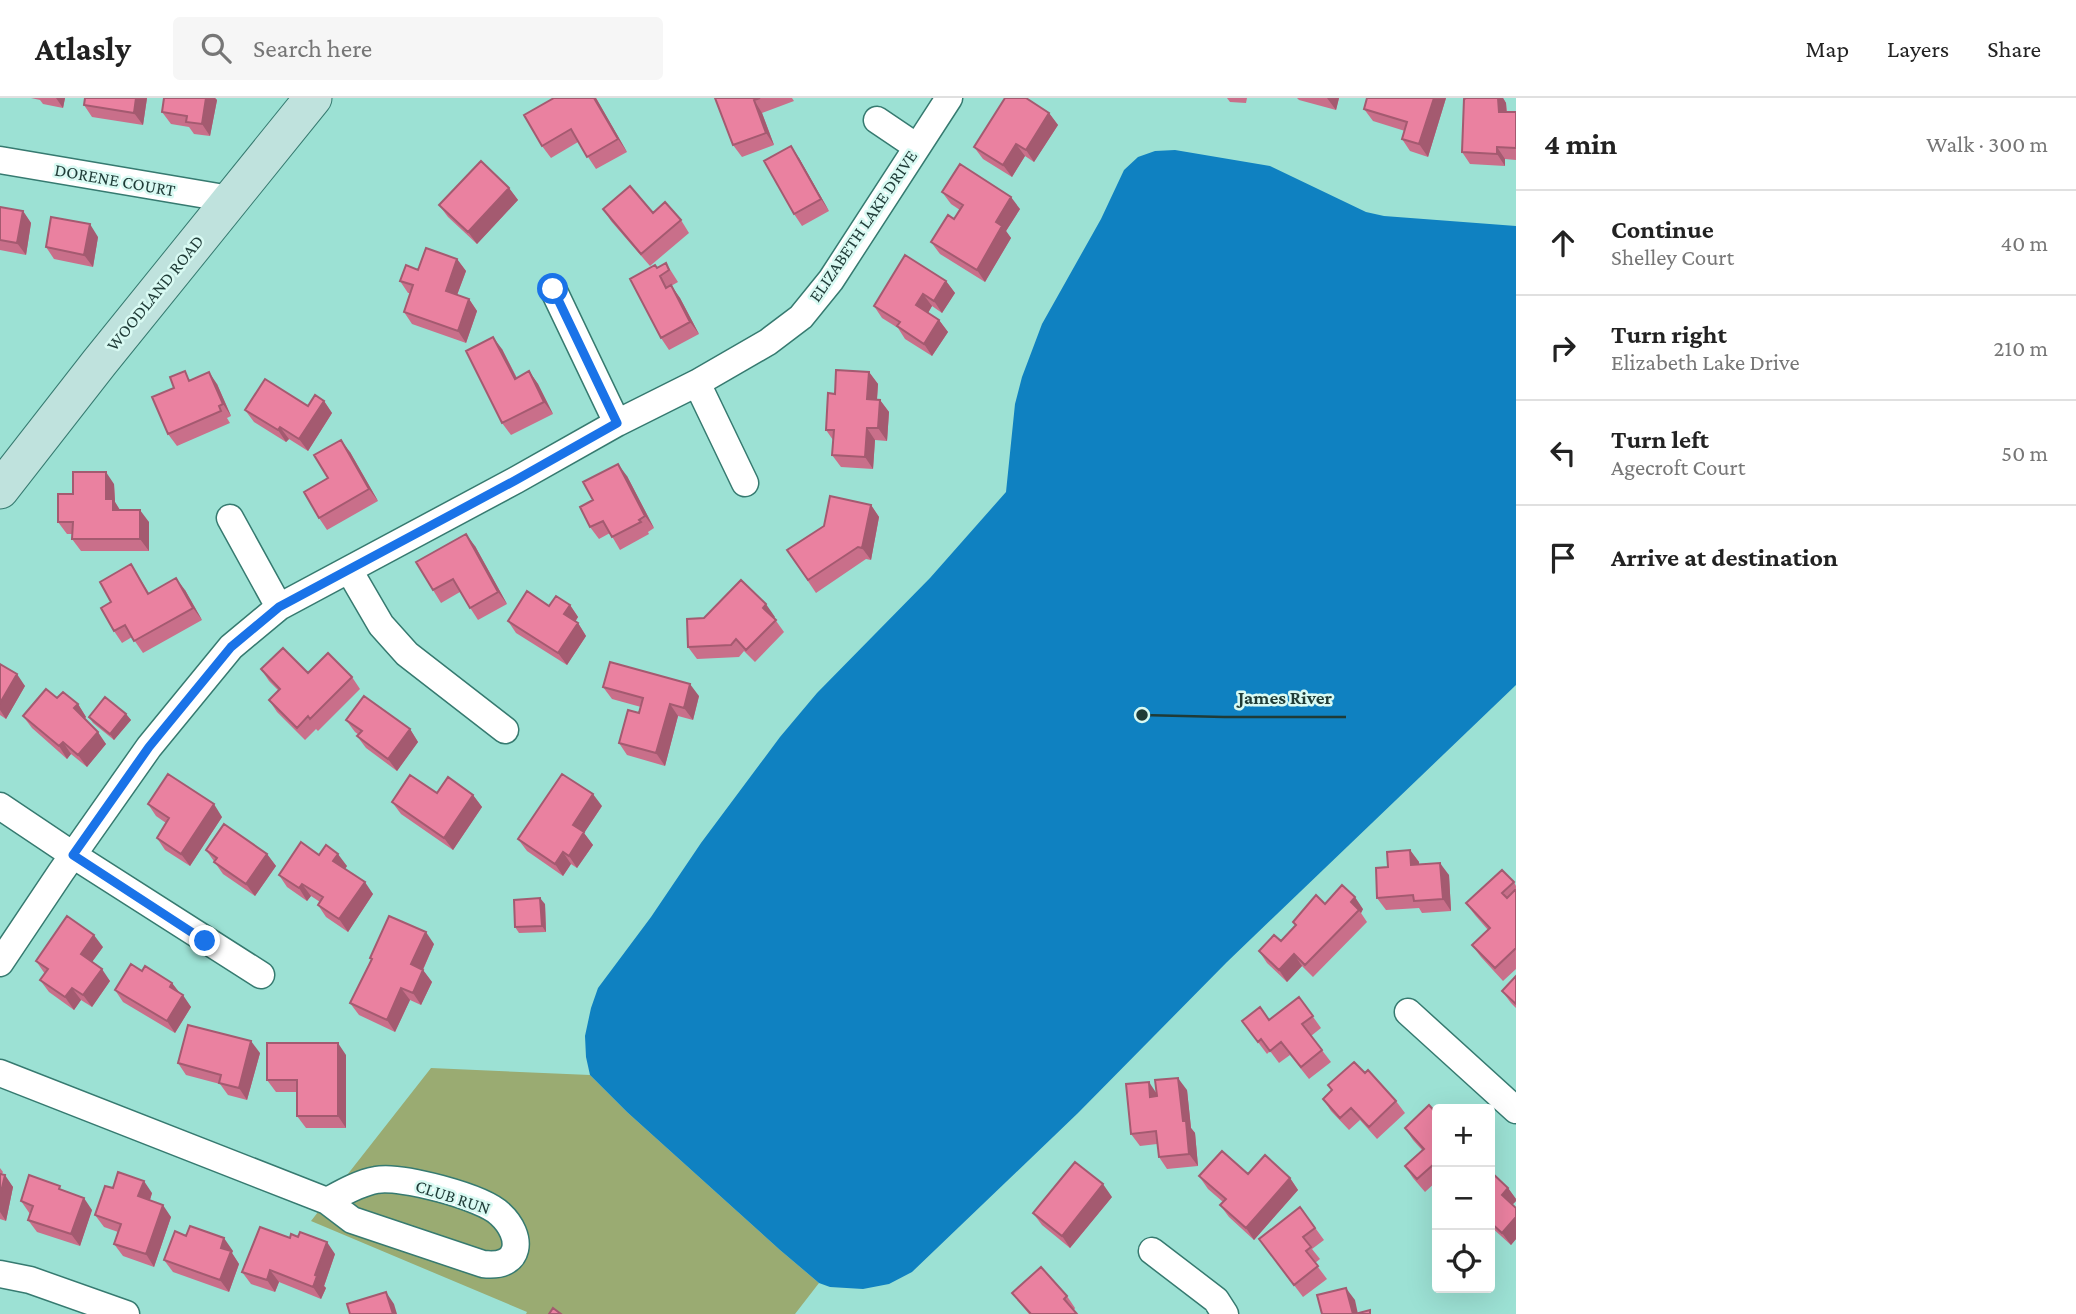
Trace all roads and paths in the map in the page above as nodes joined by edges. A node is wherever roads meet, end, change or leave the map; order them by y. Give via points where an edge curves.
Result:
1 (313, 98) edge
2 (949, 98) edge
3 (877, 120) dead end
4 (917, 147) junction
5 (0, 160) edge
6 (230, 200) junction
7 (553, 289) dead end
8 (697, 383) junction
9 (617, 423) junction
10 (745, 483) dead end
11 (0, 490) edge
12 (230, 518) dead end
13 (349, 570) junction
14 (279, 607) junction
15 (505, 730) dead end
16 (0, 806) edge
17 (73, 855) junction
18 (0, 963) edge
19 (261, 975) dead end
20 (1408, 1012) dead end
21 (0, 1073) edge
22 (1516, 1110) edge
23 (327, 1201) junction
24 (1152, 1251) dead end
25 (0, 1274) edge
26 (126, 1314) edge
27 (1225, 1314) edge

1 - 6 main road, WOODLAND ROAD
2 - 4 street, ELIZABETH LAKE DRIVE
3 - 4 street
4 - 8 street, ELIZABETH LAKE DRIVE via 831,280 801,317
5 - 6 street, DORENE COURT
6 - 11 main road, WOODLAND ROAD
7 - 9 street
8 - 9 street, ELIZABETH LAKE DRIVE
8 - 10 street
9 - 13 street, ELIZABETH LAKE DRIVE
12 - 14 street
13 - 14 street, ELIZABETH LAKE DRIVE
13 - 15 street via 382,625 407,654
14 - 17 street, ELIZABETH LAKE DRIVE via 231,647 149,747
16 - 17 street
17 - 18 street, ELIZABETH LAKE DRIVE
17 - 19 street
20 - 22 street
21 - 23 street, CLUB RUN
23 - 23 street, CLUB RUN via 352,1220 483,1264 508,1262 517,1242 498,1211 429,1186 378,1179
24 - 27 street via 1216,1300
25 - 26 street

